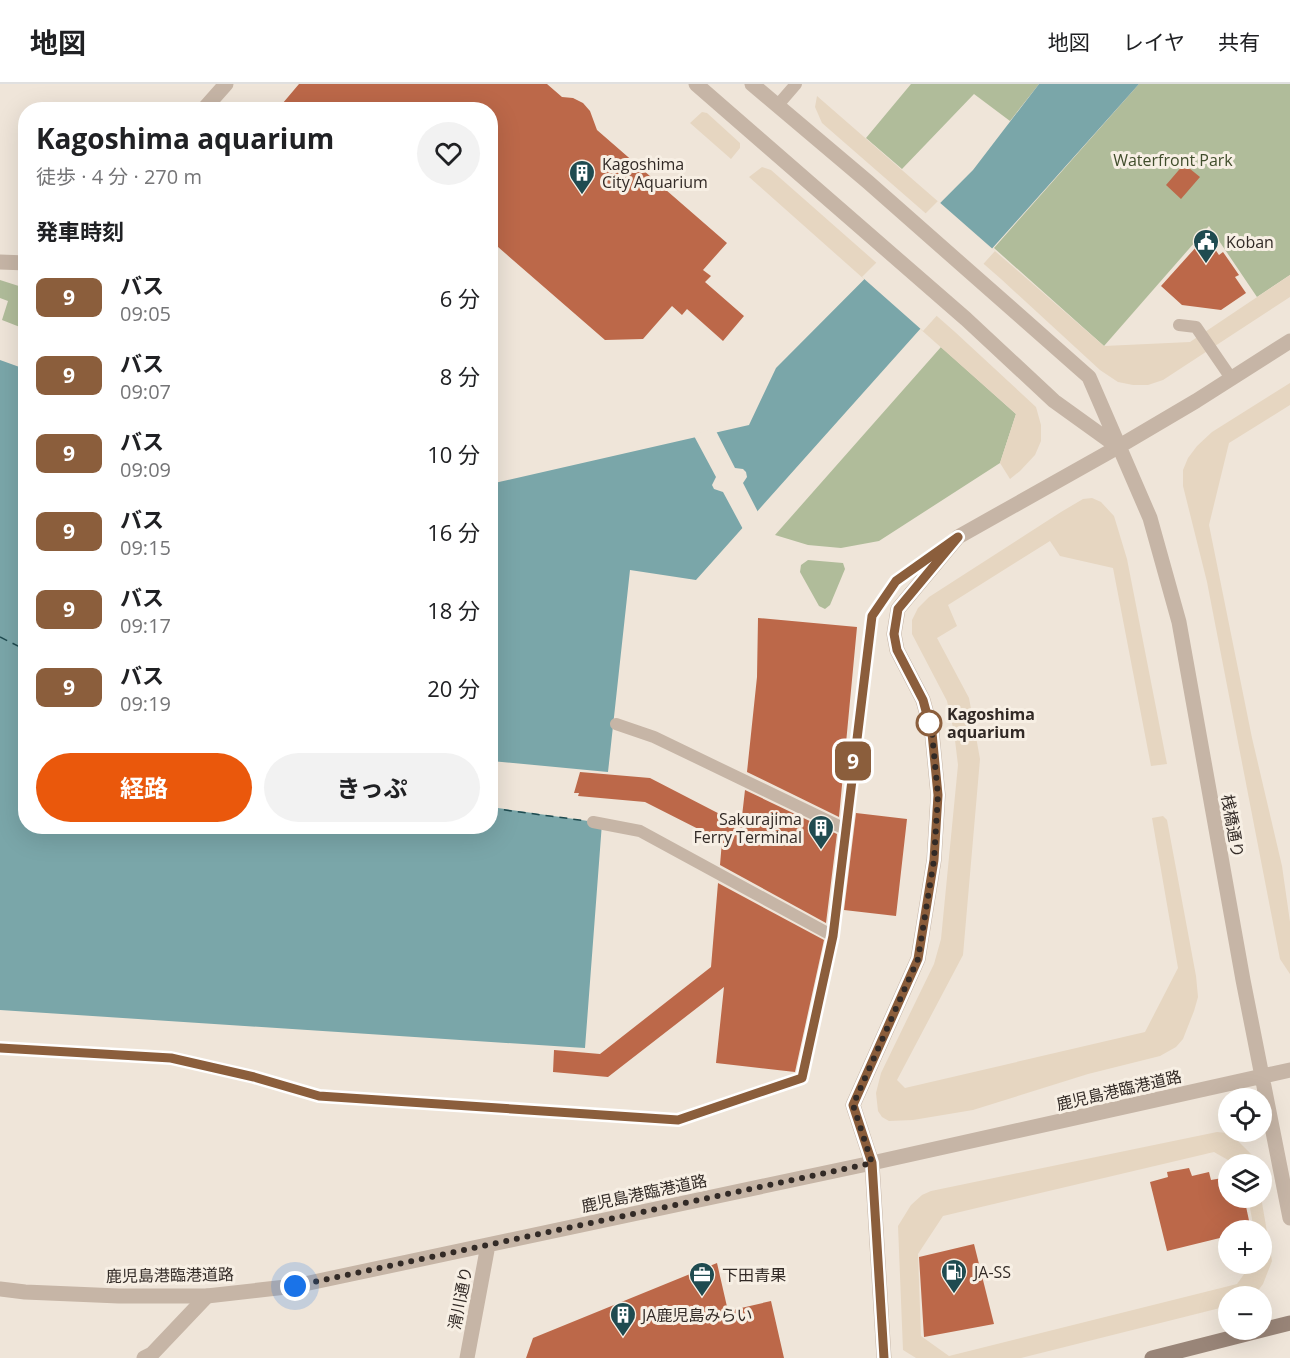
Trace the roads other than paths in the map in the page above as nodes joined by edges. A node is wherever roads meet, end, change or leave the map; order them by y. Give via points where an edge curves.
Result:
1 (226, 84) edge
2 (696, 84) edge
3 (752, 84) edge
4 (796, 84) edge
5 (210, 102) edge
6 (777, 106) junction
7 (0, 262) edge
8 (18, 263) edge
9 (1179, 325) dead end
10 (1290, 341) edge
11 (1231, 378) junction
12 (1118, 447) junction
13 (958, 537) junction
14 (616, 724) dead end
15 (593, 822) dead end
16 (845, 829) junction
17 (833, 936) junction
18 (0, 1048) edge
19 (1290, 1070) edge
20 (1261, 1077) junction
21 (872, 1163) junction
22 (1290, 1218) edge
23 (488, 1245) junction
24 (0, 1289) edge
25 (25, 1292) junction
26 (207, 1296) junction
27 (0, 1297) edge
28 (1290, 1323) edge
29 (144, 1358) edge
30 (467, 1358) edge
31 (884, 1358) edge
32 (1152, 1358) edge

1 - 5 street
2 - 12 street via 966,319 1054,401
3 - 6 street, 桟橋通り
4 - 6 lane
6 - 12 street, 桟橋通り via 1089,377
7 - 8 street
9 - 11 lane via 1196,327
10 - 11 street
11 - 12 street
12 - 13 street
12 - 20 street, 桟橋通り via 1150,518 1179,622
13 - 16 lane via 896,581 872,616
13 - 21 street via 898,609 894,634 897,650 923,700 932,733 938,795 934,860 918,959 853,1105
14 - 16 lane via 654,738
15 - 17 lane via 640,831
16 - 17 lane
17 - 18 lane via 802,1078 678,1120 319,1096 171,1058
19 - 20 street, 鹿児島港臨港道路
20 - 21 street, 鹿児島港臨港道路
20 - 22 street, 桟橋通り
21 - 23 street, 鹿児島港臨港道路
21 - 31 street
23 - 26 street, 鹿児島港臨港道路 via 295,1286
23 - 30 street, 滑川通り
24 - 25 street, 鹿児島港臨港道路
25 - 26 street, 鹿児島港臨港道路
25 - 27 street
26 - 29 street
28 - 32 main road

